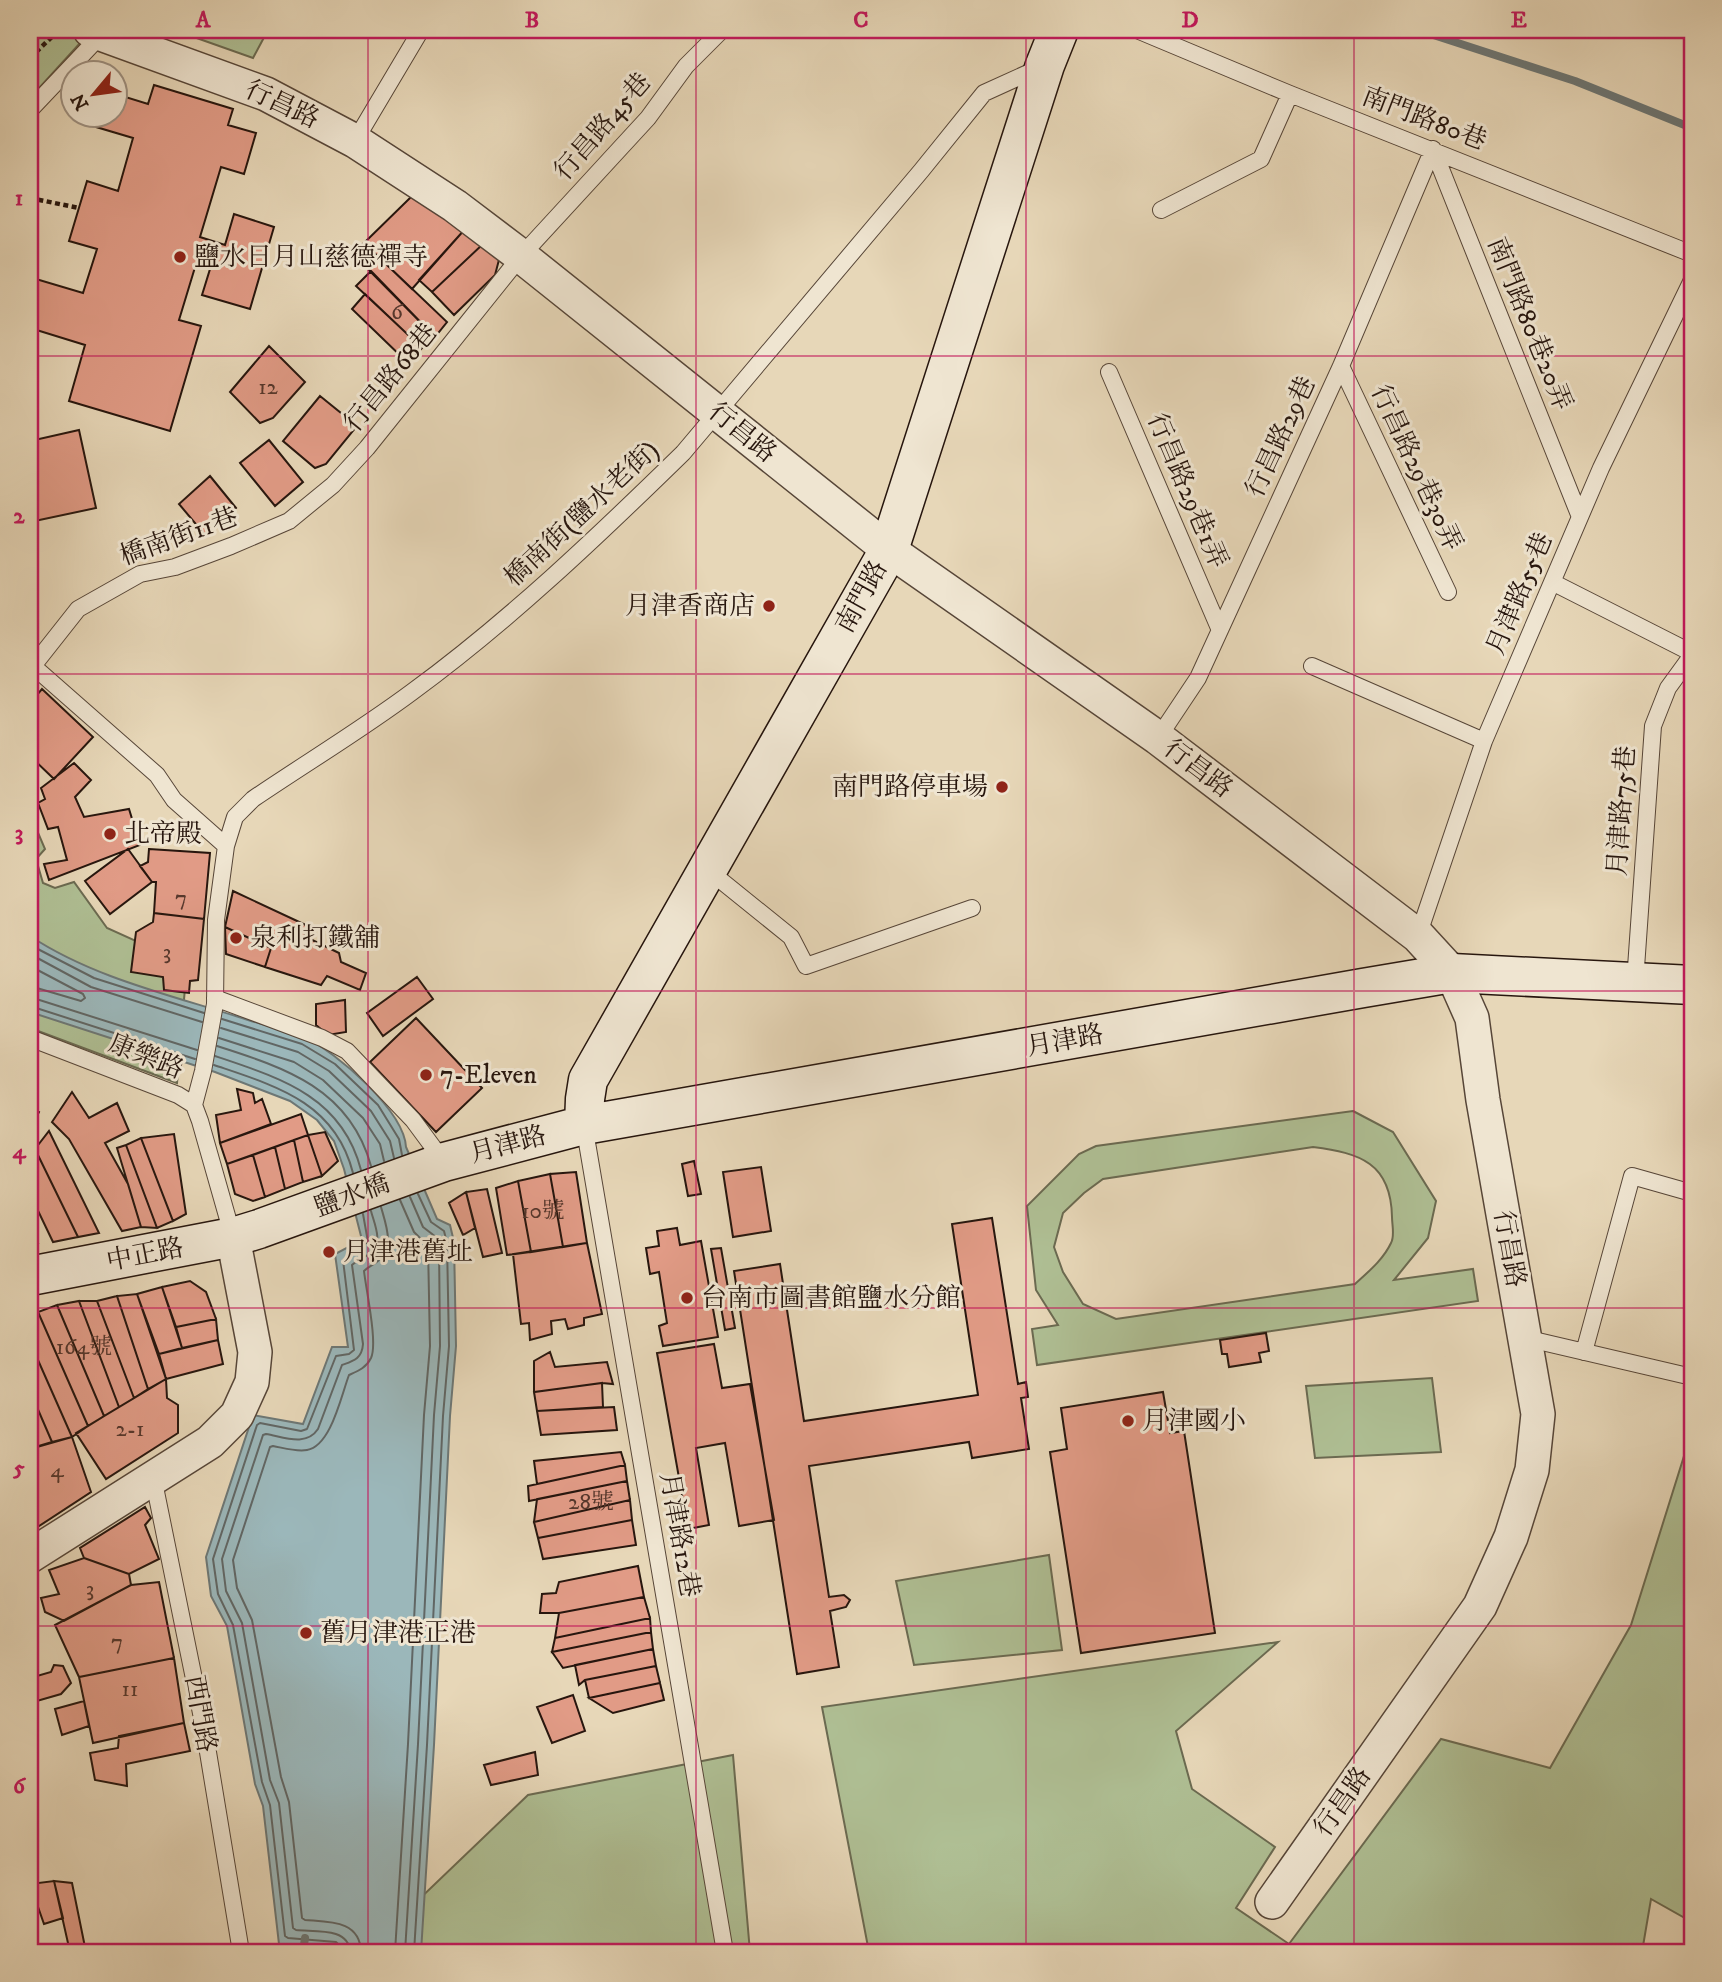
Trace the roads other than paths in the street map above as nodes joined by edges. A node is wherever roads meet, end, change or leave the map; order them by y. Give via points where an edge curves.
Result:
1 (421, 30) edge
2 (722, 30) edge
3 (1059, 30) edge
4 (1138, 30) edge
5 (96, 32) edge
6 (1045, 65) junction
7 (1290, 94) junction
8 (30, 110) edge
9 (355, 141) junction
10 (1433, 149) junction
11 (1161, 210) dead end
12 (1692, 254) edge
13 (521, 256) junction
14 (1692, 280) edge
15 (1340, 366) junction
16 (1109, 372) dead end
17 (716, 412) junction
18 (1580, 517) junction
19 (289, 521) joint
20 (889, 550) junction
21 (1552, 582) junction
22 (1448, 592) dead end
23 (1219, 628) junction
24 (1692, 654) edge
25 (31, 664) edge
26 (1312, 666) dead end
27 (1158, 738) junction
28 (1484, 741) junction
29 (226, 846) junction
30 (708, 870) junction
31 (972, 908) dead end
32 (1418, 936) junction
33 (1452, 973) junction
34 (1635, 982) junction
35 (1692, 985) edge
36 (215, 1001) junction
37 (30, 1038) edge
38 (194, 1105) junction
39 (584, 1125) junction
40 (444, 1162) junction
41 (1692, 1193) edge
42 (246, 1233) junction
43 (30, 1276) edge
44 (1525, 1338) junction
45 (1584, 1352) junction
46 (1692, 1377) edge
47 (153, 1477) junction
48 (30, 1556) edge
49 (1272, 1902) dead end
50 (241, 1952) edge
51 (725, 1952) edge

1 - 9 lane
2 - 13 lane, 行昌路45巷
3 - 6 street, 南門路
4 - 7 lane, 南門路80巷
5 - 8 lane
5 - 9 street, 行昌路 via 266,94
6 - 17 lane, 橋南街(鹽水老街) via 984,93
6 - 20 street, 南門路
7 - 10 lane, 南門路80巷
7 - 11 lane via 1261,159
9 - 13 street, 行昌路 via 455,206
10 - 12 lane, 南門路80巷
10 - 15 lane, 行昌路29巷
10 - 18 lane, 南門路80巷20弄
13 - 17 street, 行昌路
13 - 19 lane, 行昌路68巷 via 367,448 333,485
14 - 18 lane, 月津路55巷
15 - 22 lane, 行昌路29巷30弄
15 - 23 lane, 行昌路29巷
16 - 23 lane, 行昌路29巷1弄
17 - 20 street, 行昌路
17 - 29 lane, 橋南街(鹽水老街) via 683,453 532,595 412,692 253,799 235,817
18 - 21 lane, 月津路55巷
19 - 25 lane, 橋南街11巷 via 220,551 129,580 78,609
20 - 27 street, 行昌路
20 - 30 street, 南門路
21 - 24 lane, 月津路75巷
21 - 28 lane, 月津路55巷
23 - 27 lane, 行昌路29巷 via 1198,678
24 - 34 lane, 月津路75巷 via 1668,688 1653,726
25 - 29 lane, 橋南街11巷 via 157,775 174,800
26 - 28 lane
27 - 32 street, 行昌路
28 - 32 lane, 月津路55巷
29 - 36 lane, 橋南街(鹽水老街) via 216,920
30 - 31 lane via 791,937 806,966
30 - 39 street, 南門路 via 588,1080
32 - 33 street, 行昌路
33 - 34 street, 月津路
33 - 39 street, 月津路
33 - 44 street, 行昌路 via 1472,1018
34 - 35 street, 月津路
36 - 38 lane, 橋南街(鹽水老街)
36 - 40 lane via 347,1051 413,1120
37 - 38 lane, 康樂路
38 - 42 lane, 康樂路
39 - 40 street, 月津路
39 - 51 lane, 月津路12巷
40 - 42 street, 鹽水橋
41 - 45 lane via 1632,1177
42 - 43 street, 中正路
42 - 47 street via 255,1352 252,1382 226,1428
44 - 45 lane
44 - 49 street, 行昌路 via 1538,1414 1532,1470 1511,1537 1480,1606
45 - 46 lane
47 - 48 street
47 - 50 lane, 西門路 via 204,1728

